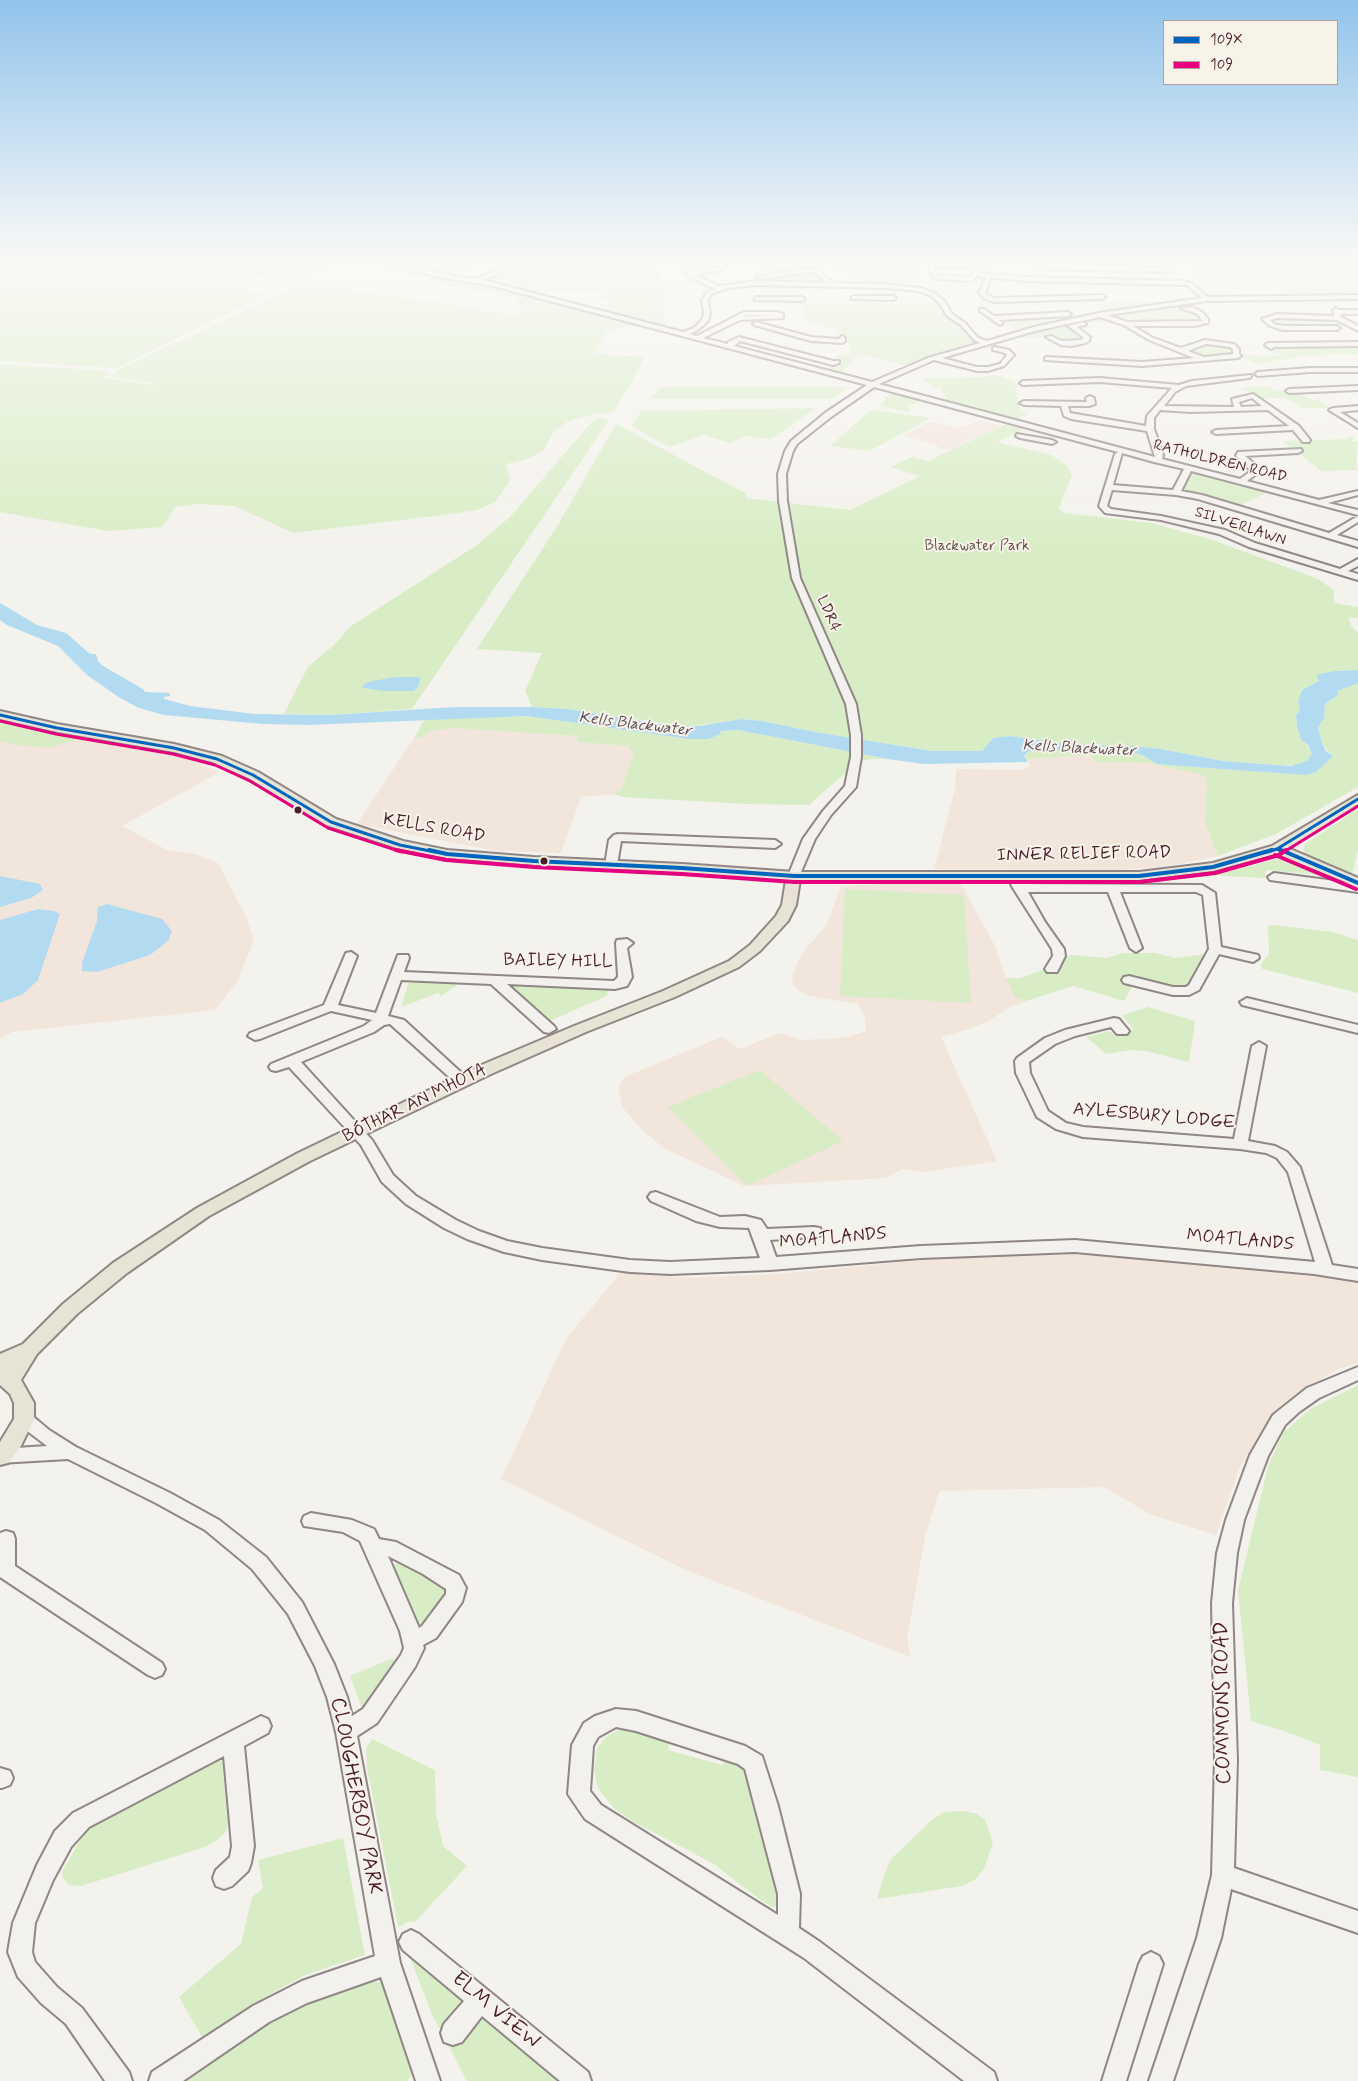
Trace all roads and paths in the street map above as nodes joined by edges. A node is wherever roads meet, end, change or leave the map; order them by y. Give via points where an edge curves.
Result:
1 (774, 359) edge
2 (932, 359) edge
3 (939, 359) edge
4 (1007, 359) edge
5 (1049, 359) edge
6 (1115, 359) edge
7 (1203, 359) edge
8 (1111, 363) junction
9 (1358, 370) edge
10 (1258, 374) dead end
11 (1249, 376) dead end
12 (1023, 383) dead end
13 (872, 386) junction
14 (1179, 387) junction
15 (1358, 388) edge
16 (1289, 391) dead end
17 (1090, 398) dead end
18 (1024, 402) dead end
19 (1064, 404) junction
20 (1158, 408) junction
21 (1270, 408) junction
22 (1358, 408) edge
23 (1238, 409) junction
24 (1358, 426) edge
25 (1296, 428) junction
26 (1150, 429) junction
27 (1216, 432) dead end
28 (1064, 435) junction
29 (1020, 436) dead end
30 (1078, 438) junction
31 (1306, 440) dead end
32 (1121, 451) joint
33 (1298, 451) dead end
34 (1157, 460) junction
35 (1183, 465) junction
36 (1199, 468) dead end
37 (1240, 482) junction
38 (1109, 487) junction
39 (1176, 493) junction
40 (1358, 494) edge
41 (1320, 502) junction
42 (1358, 512) edge
43 (1358, 518) edge
44 (1331, 535) junction
45 (1358, 544) edge
46 (1358, 562) edge
47 (1340, 572) junction
48 (1358, 578) edge
49 (0, 715) edge
50 (1358, 799) edge
51 (775, 844) dead end
52 (1276, 849) junction
53 (612, 865) junction
54 (794, 876) junction
55 (1274, 877) dead end
56 (1016, 882) junction
57 (1358, 883) edge
58 (1113, 888) junction
59 (1358, 888) edge
60 (628, 943) dead end
61 (1136, 948) dead end
62 (1215, 948) junction
63 (351, 956) dead end
64 (403, 958) dead end
65 (1253, 958) dead end
66 (1052, 970) dead end
67 (396, 976) junction
68 (494, 980) junction
69 (1129, 980) dead end
70 (1247, 1002) dead end
71 (330, 1007) junction
72 (381, 1019) junction
73 (548, 1029) dead end
74 (1358, 1029) edge
75 (1122, 1032) dead end
76 (256, 1036) dead end
77 (1260, 1046) dead end
78 (292, 1061) junction
79 (276, 1067) dead end
80 (462, 1081) junction
81 (357, 1131) junction
82 (1240, 1144) junction
83 (656, 1197) dead end
84 (814, 1232) dead end
85 (761, 1235) junction
86 (770, 1264) junction
87 (1325, 1269) junction
88 (1358, 1275) edge
89 (30, 1349) junction
90 (0, 1362) edge
91 (1358, 1373) edge
92 (5, 1378) edge
93 (24, 1419) junction
94 (70, 1452) junction
95 (0, 1456) edge
96 (311, 1521) dead end
97 (6, 1539) dead end
98 (373, 1546) junction
99 (3, 1571) edge
100 (412, 1641) junction
101 (155, 1669) dead end
102 (261, 1726) dead end
103 (346, 1732) junction
104 (232, 1740) junction
105 (1223, 1874) junction
106 (224, 1878) dead end
107 (1358, 1922) edge
108 (786, 1934) junction
109 (411, 1942) dead end
110 (388, 1963) junction
111 (1151, 1964) dead end
112 (480, 1999) junction
113 (453, 2034) dead end
114 (426, 2080) edge
115 (120, 2081) edge
116 (161, 2081) edge
117 (578, 2081) edge
118 (985, 2081) edge
119 (1114, 2081) edge
120 (1161, 2081) edge

1 - 13 street, RATHOLDREN ROAD
2 - 13 street, LDR4
3 - 4 street via 977,369 1002,365
5 - 8 street
6 - 8 street
7 - 8 street via 1152,364
9 - 10 street via 1337,367
11 - 14 street
12 - 14 street via 1100,380 1102,386 1129,387 1134,382
13 - 28 street, RATHOLDREN ROAD
13 - 54 street, LDR4 via 828,415 794,443 782,474 783,501 796,578 851,704 856,735 856,757 850,787 809,839
14 - 20 street
15 - 16 street
17 - 19 street via 1092,402 1089,404
18 - 19 street
19 - 26 street via 1067,414 1074,417
20 - 23 street
20 - 26 street via 1150,418
21 - 23 street
21 - 23 street via 1253,396 1235,401
21 - 25 street
22 - 24 street via 1333,410
25 - 27 street
25 - 31 street
26 - 34 street via 1159,455
28 - 29 street via 1049,441
28 - 30 street, RATHOLDREN ROAD
30 - 32 street, RATHOLDREN ROAD
30 - 34 street, RATHOLDREN ROAD
32 - 38 street, SILVERLAWN
33 - 37 street via 1241,454 1255,472
34 - 35 street, RATHOLDREN ROAD
35 - 36 street
35 - 37 street, RATHOLDREN ROAD
35 - 39 street
37 - 41 street, RATHOLDREN ROAD
38 - 39 street, SILVERLAWN
38 - 47 street, SILVERLAWN via 1103,506 1108,511 1161,518 1222,532 1252,545
39 - 44 street, SILVERLAWN via 1212,500
40 - 41 street
41 - 42 street, RATHOLDREN ROAD
43 - 44 street
44 - 45 street, SILVERLAWN
46 - 47 street
47 - 48 street, SILVERLAWN
49 - 53 main road, KELLS ROAD via 217,759 253,775 331,822 400,845 478,857
50 - 52 main road, INNER RELIEF ROAD
51 - 53 street via 618,837
52 - 56 main road, INNER RELIEF ROAD via 1213,867 1176,872
52 - 57 main road
53 - 54 main road, KELLS ROAD
54 - 56 main road, INNER RELIEF ROAD
54 - 80 main road, BÓTHAR AN MHOTA via 789,905 782,918 755,948 734,964
55 - 59 street
56 - 58 street
56 - 66 street via 1058,949 1059,956
58 - 61 street
58 - 62 street via 1205,890 1209,893
60 - 68 street, BAILEY HILL via 622,943 621,948 627,986
62 - 65 street
62 - 69 street via 1189,992
63 - 71 street
64 - 67 street
67 - 68 street, BAILEY HILL
67 - 72 street
68 - 73 street, BAILEY HILL
70 - 74 street
71 - 72 street
71 - 76 street
72 - 78 street via 369,1029
72 - 80 street via 399,1022
75 - 82 street, AYLESBURY LODGE via 1114,1022 1070,1033 1027,1056 1022,1062 1023,1073 1042,1114 1061,1126 1083,1132
77 - 82 street
78 - 79 street
78 - 81 street
80 - 81 main road, BÓTHAR AN MHOTA
81 - 86 street, MOATLANDS via 387,1178 411,1200 450,1224 504,1246 646,1268
81 - 89 main road, BÓTHAR AN MHOTA via 242,1190 156,1242 70,1309
82 - 87 street, AYLESBURY LODGE via 1270,1149 1289,1162 1295,1171
83 - 85 street via 720,1222 755,1224
84 - 85 street
85 - 86 street
86 - 87 street, MOATLANDS via 1059,1245
87 - 88 street, MOATLANDS
89 - 90 main road, BÓTHAR AN MHOTA
89 - 92 main road, BÓTHAR AN MHOTA
91 - 105 street, COMMONS ROAD via 1313,1393 1279,1420 1259,1455 1227,1553 1222,1603 1226,1760
92 - 93 main road via 18,1390 24,1403
93 - 94 street, CLOUGHERBOY PARK
93 - 95 main road via 14,1440
94 - 95 street
94 - 103 street, CLOUGHERBOY PARK via 212,1525 259,1562 294,1608 324,1664
96 - 98 street via 345,1525 367,1535
97 - 99 street
98 - 100 street
98 - 100 street via 390,1548 430,1568 452,1581 456,1588 455,1596 429,1632
99 - 101 street
100 - 103 street via 414,1648 408,1661 370,1716
102 - 104 street
103 - 110 street, CLOUGHERBOY PARK
104 - 106 street via 243,1846 240,1863
104 - 115 street via 81,1820 63,1839 24,1923 20,1952 26,1969 74,2016
105 - 107 street
105 - 120 street, COMMONS ROAD via 1208,1938
108 - 108 street via 593,1812 579,1794 583,1745 591,1730 616,1718 636,1721 745,1756 754,1763 788,1894
108 - 118 street via 812,1950
109 - 112 street, ELM VIEW
110 - 114 street, CLOUGHERBOY PARK
110 - 116 street via 302,1993 261,2014
111 - 119 street
112 - 113 street
112 - 117 street, ELM VIEW

